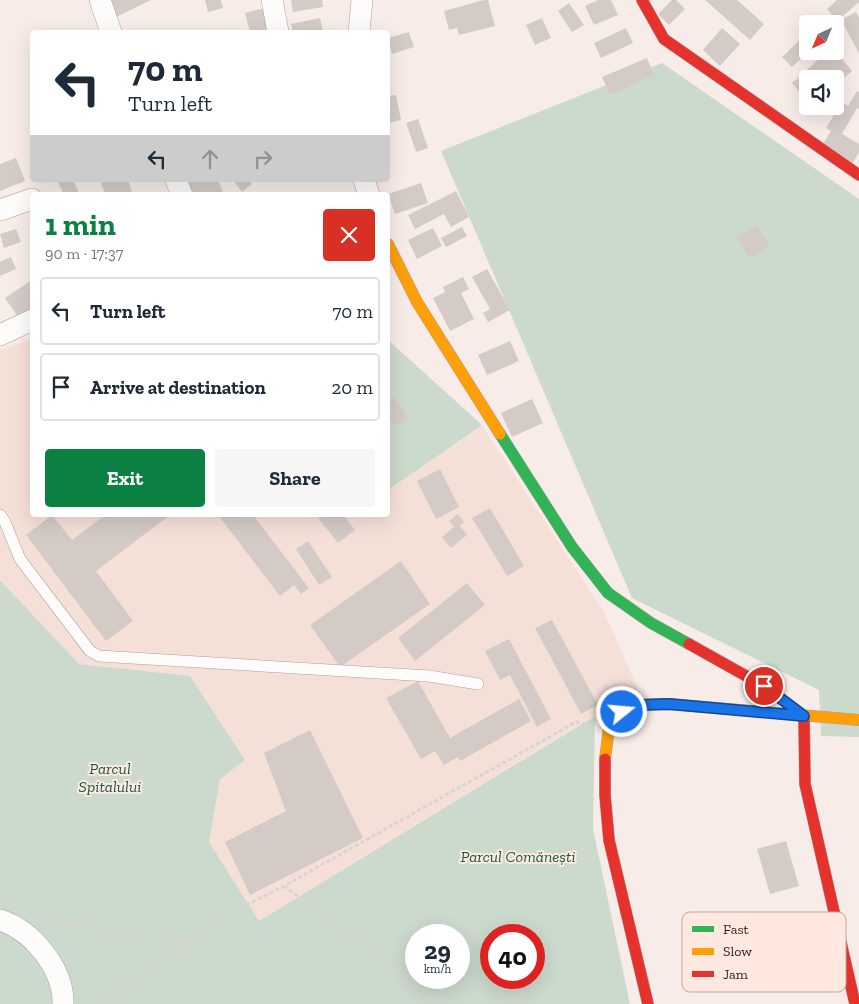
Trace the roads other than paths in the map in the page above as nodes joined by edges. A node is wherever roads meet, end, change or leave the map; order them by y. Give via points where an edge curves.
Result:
1 (100, 0) edge
2 (272, 0) edge
3 (362, 0) edge
4 (642, 0) edge
5 (110, 30) edge
6 (278, 30) edge
7 (359, 30) edge
8 (859, 176) edge
9 (30, 201) edge
10 (0, 210) edge
11 (390, 248) edge
12 (30, 321) edge
13 (0, 335) edge
14 (0, 515) edge
15 (478, 684) dead end
16 (804, 716) junction
17 (859, 720) edge
18 (834, 912) edge
19 (0, 920) edge
20 (846, 964) edge
21 (63, 1004) edge
22 (648, 1004) edge
23 (855, 1004) edge

1 - 5 street
2 - 6 street
3 - 7 street
4 - 8 street via 664,39
9 - 10 street
11 - 16 street via 417,302 567,539 608,593 651,623 764,686
12 - 13 street
14 - 15 lane via 20,560 90,651 99,656 429,676
16 - 17 street
16 - 18 street via 805,784
16 - 22 street via 669,704 637,705 622,712 610,728 605,758 609,840
19 - 21 street via 10,923 35,942 54,968
20 - 23 street

